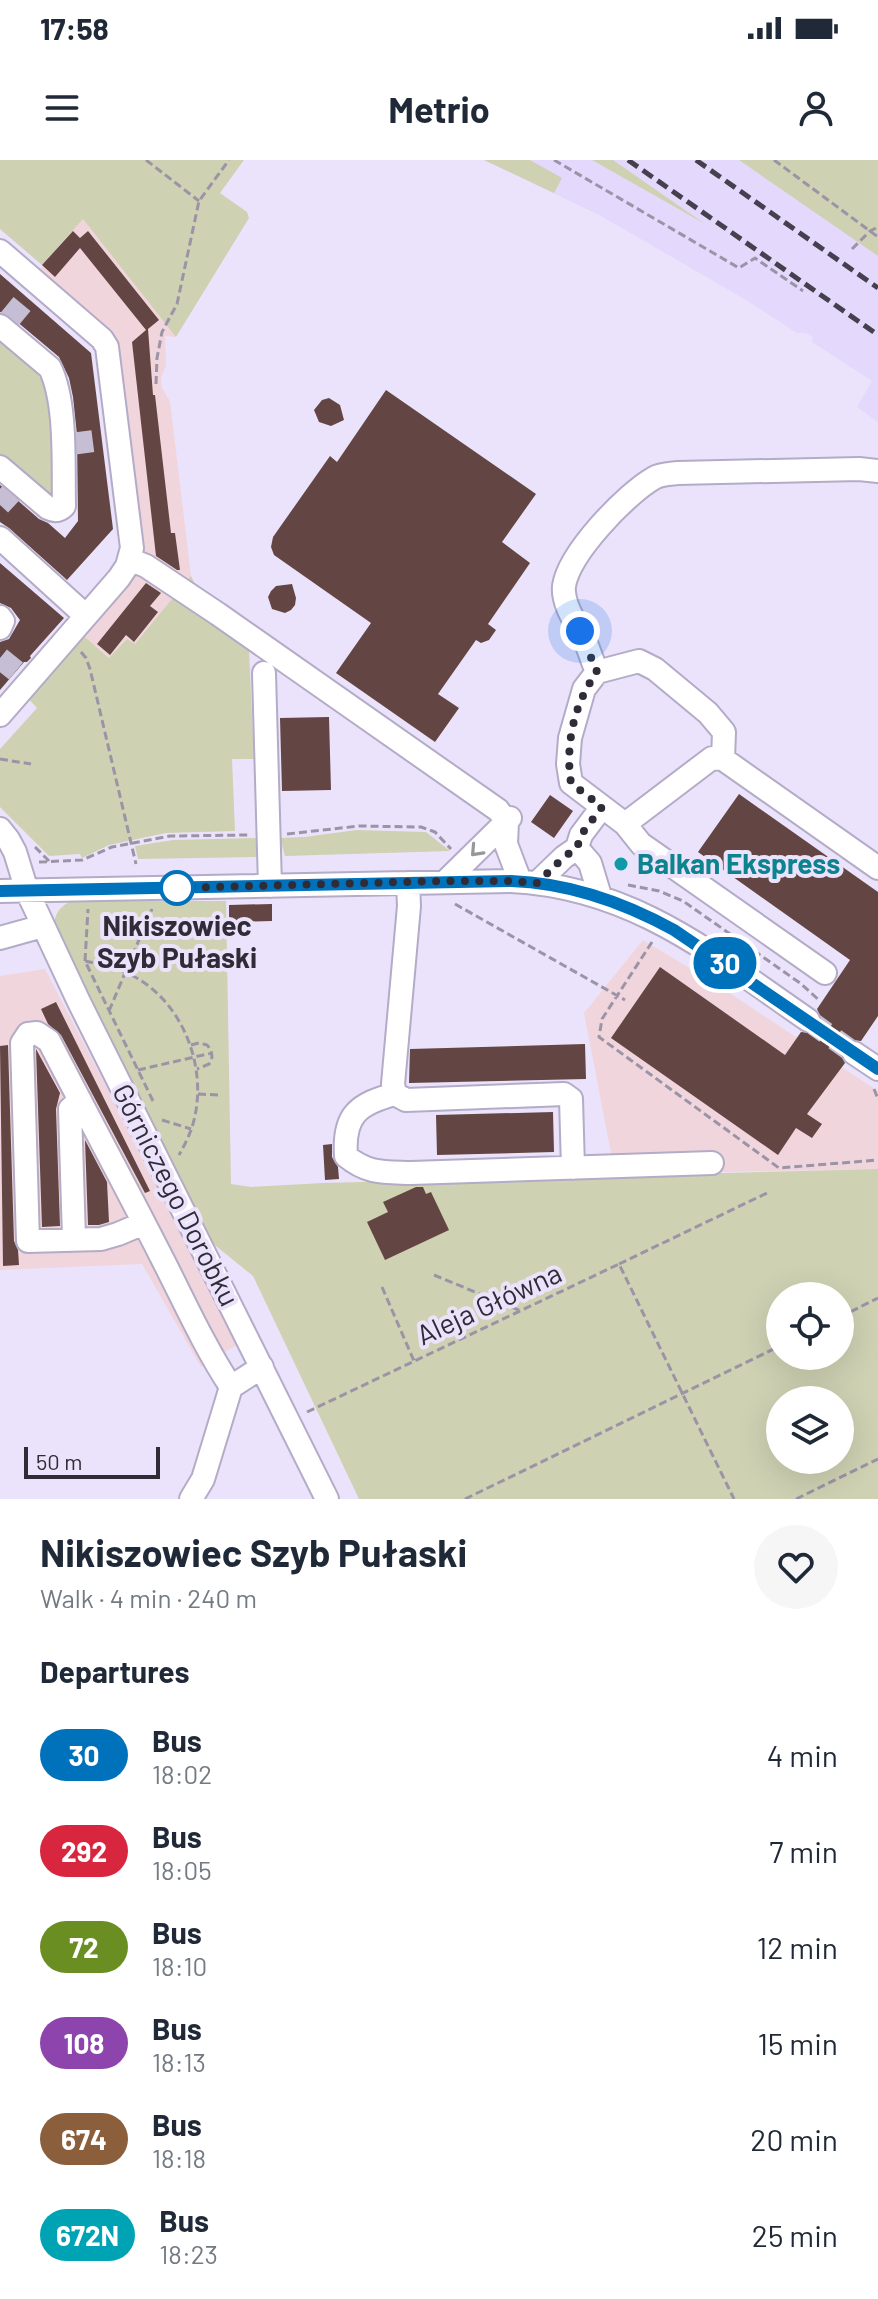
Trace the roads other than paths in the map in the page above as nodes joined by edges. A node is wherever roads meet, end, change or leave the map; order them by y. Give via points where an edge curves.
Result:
1 (0, 251) edge
2 (3, 325) edge
3 (0, 467) edge
4 (878, 471) edge
5 (0, 538) edge
6 (129, 559) junction
7 (86, 616) junction
8 (0, 617) edge
9 (0, 628) edge
10 (597, 672) junction
11 (264, 673) dead end
12 (0, 715) edge
13 (723, 759) junction
14 (602, 807) junction
15 (511, 816) junction
16 (625, 824) junction
17 (0, 829) edge
18 (577, 848) junction
19 (878, 868) edge
20 (446, 881) junction
21 (529, 882) junction
22 (408, 883) junction
23 (270, 886) junction
24 (0, 891) edge
25 (27, 891) junction
26 (600, 896) junction
27 (43, 926) junction
28 (0, 938) edge
29 (825, 973) dead end
30 (814, 1010) tunnel mouth
31 (854, 1053) tunnel mouth
32 (878, 1069) edge
33 (395, 1094) junction
34 (80, 1100) junction
35 (712, 1163) dead end
36 (573, 1168) junction
37 (144, 1223) junction
38 (74, 1239) junction
39 (262, 1367) junction
40 (231, 1387) junction
41 (191, 1499) edge
42 (327, 1499) edge

1 - 6 street via 33,291 107,347 111,439 131,535
2 - 3 street via 50,368 60,395 66,444 64,506 48,508 16,487
4 - 10 street via 657,476 603,522 570,569 564,587 567,606
5 - 7 street
6 - 7 street
6 - 15 street via 218,614
7 - 12 street via 22,676
8 - 9 street
10 - 13 street via 639,661 655,669 724,732
10 - 14 street via 584,689 568,764 571,783
11 - 23 street
13 - 16 street via 712,758
13 - 19 street
14 - 16 street
14 - 18 street
15 -> 20 street
15 - 21 street via 506,844
16 - 29 street via 641,844
17 - 25 street, Górniczego Dorobku via 15,852
18 - 21 street
18 - 26 street via 590,863
20 - 21 street
20 - 22 street
21 - 26 street
22 - 23 street
22 - 33 street
23 - 25 street
24 - 25 street
25 - 27 street, Górniczego Dorobku
26 - 30 street via 641,912
27 - 28 street
27 - 39 street, Górniczego Dorobku
31 - 32 street
33 - 36 street via 406,1100 564,1094 571,1099
33 - 36 street via 359,1108 348,1124 346,1156 359,1167 411,1173
34 - 37 street
34 - 38 street via 70,1109
34 - 38 street via 49,1041 28,1034 22,1043 28,1241
35 - 36 street
37 - 38 street via 101,1239
37 - 40 street
39 - 40 street
39 - 42 street, Górniczego Dorobku
40 - 41 street via 203,1479

